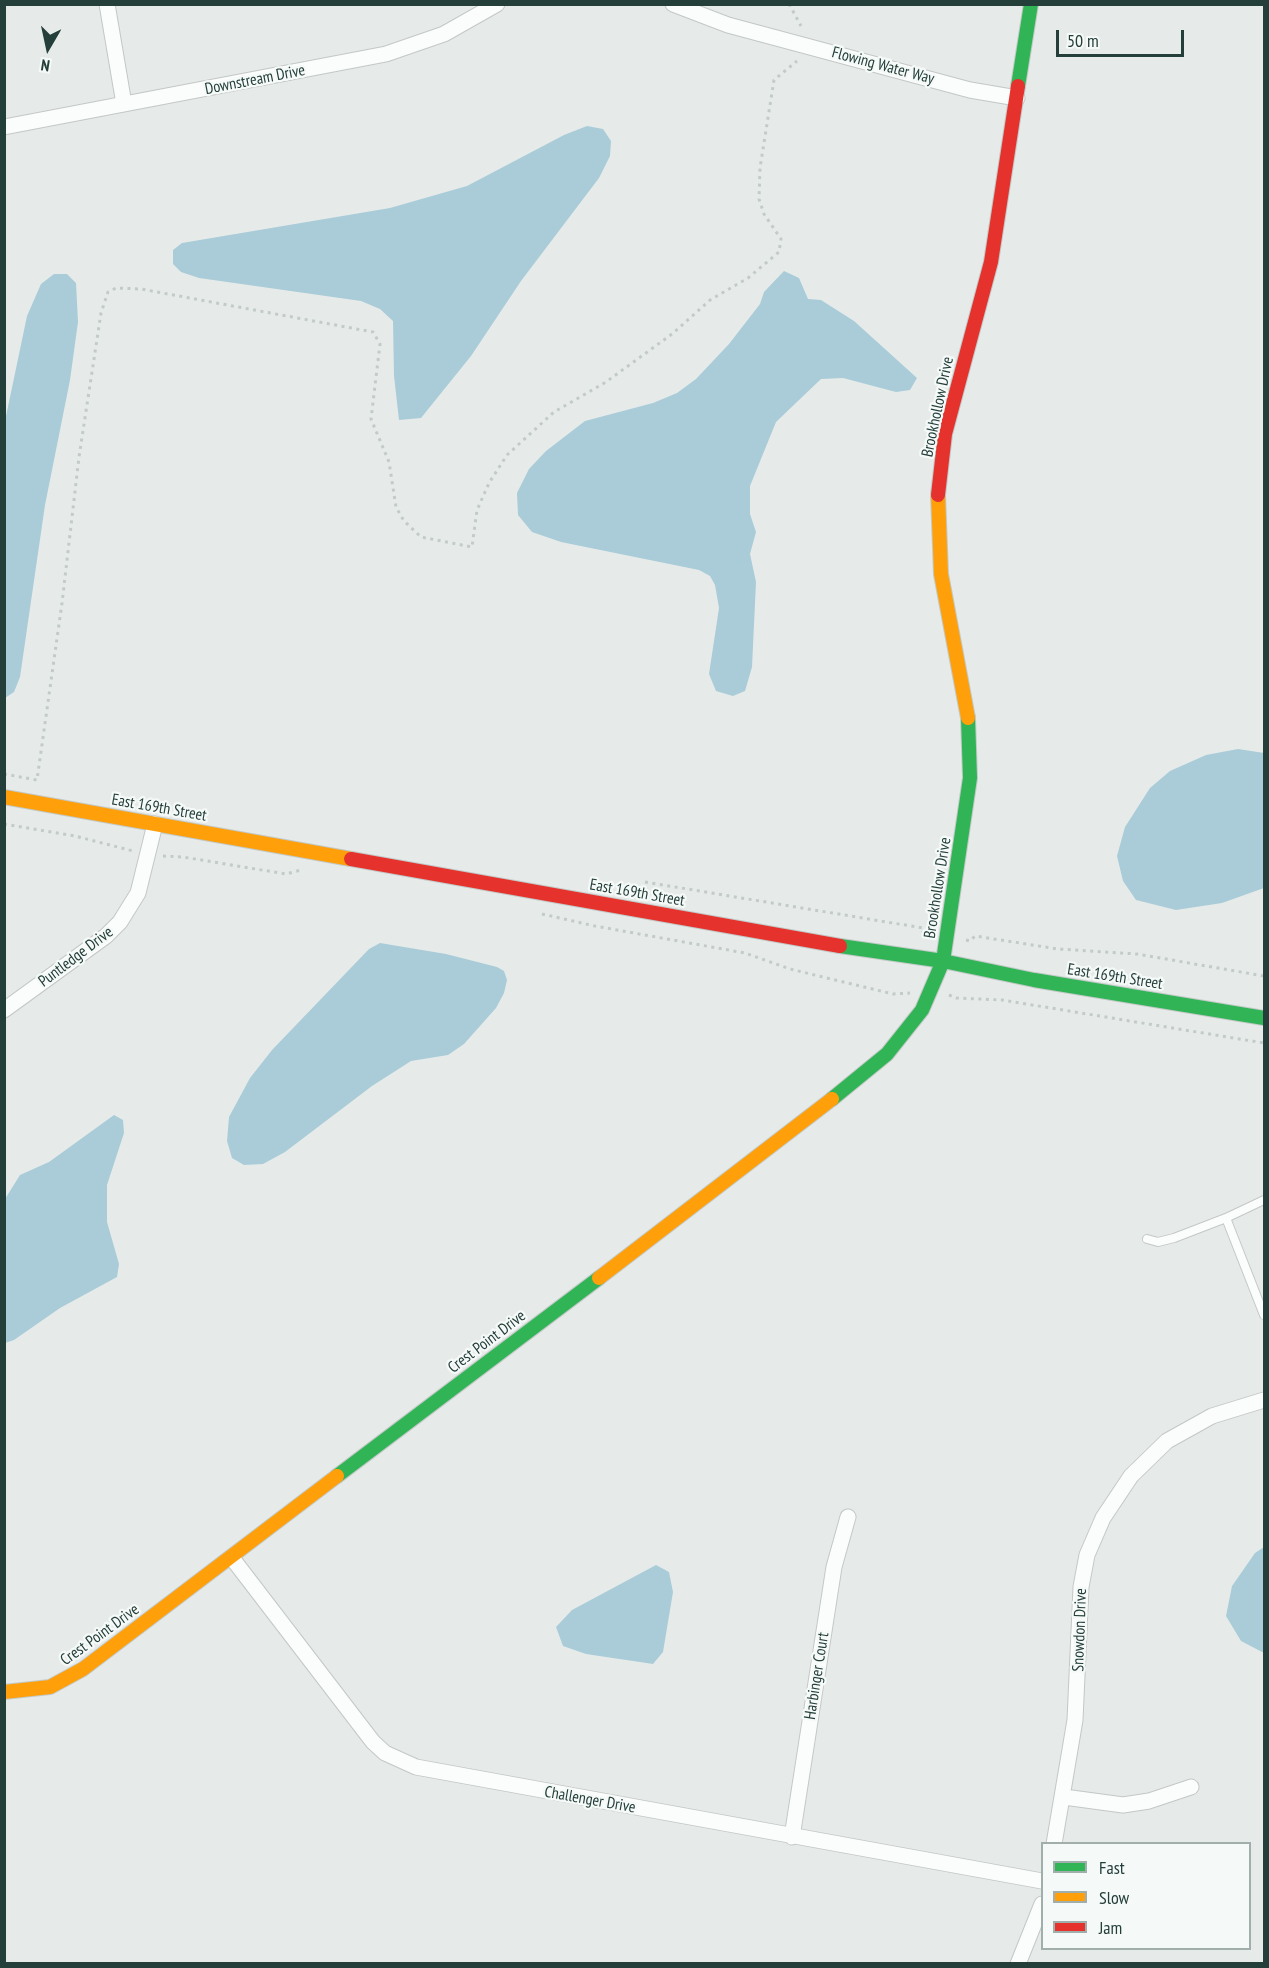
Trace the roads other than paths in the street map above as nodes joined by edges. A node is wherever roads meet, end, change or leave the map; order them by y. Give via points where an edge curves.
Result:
1 (107, 4) edge
2 (497, 4) edge
3 (673, 4) edge
4 (1031, 4) edge
5 (1017, 99) junction
6 (124, 104) junction
7 (4, 127) edge
8 (4, 797) edge
9 (155, 824) junction
10 (943, 961) junction
11 (4, 1010) edge
12 (1264, 1018) edge
13 (1264, 1200) edge
14 (1226, 1218) junction
15 (1147, 1239) dead end
16 (1264, 1315) edge
17 (1264, 1400) edge
18 (848, 1517) dead end
19 (232, 1558) junction
20 (4, 1692) edge
21 (1191, 1787) dead end
22 (1064, 1797) junction
23 (792, 1837) junction
24 (1054, 1842) edge
25 (1041, 1881) edge
26 (1041, 1906) edge
27 (1018, 1964) edge

1 - 6 street
2 - 6 street, Downstream Drive via 444,34 386,54
3 - 5 street, Flowing Water Way via 708,19 970,90
4 - 5 street, Brookhollow Drive
5 - 10 street, Brookhollow Drive via 986,284 945,434 937,504 941,574 971,750 970,785
6 - 7 street, Downstream Drive
8 - 9 street, East 169th Street
9 - 10 street, East 169th Street via 878,953
9 - 11 street, Puntledge Drive via 138,892 120,922
10 - 12 street, East 169th Street via 1034,981
10 - 19 street, Crest Point Drive via 922,1010 887,1054 862,1077
13 - 14 lane
14 - 15 lane via 1174,1238 1158,1242
14 - 16 lane
17 - 22 street, Snowdon Drive via 1212,1416 1167,1441 1131,1476 1102,1518 1087,1555 1081,1587 1078,1688
18 - 23 street, Harbinger Court via 834,1567
19 - 20 street, Crest Point Drive via 67,1679 50,1687
19 - 23 street, Challenger Drive via 373,1742 400,1760 435,1772
21 - 22 street via 1123,1805
22 - 24 street, Snowdon Drive
23 - 25 street, Challenger Drive
26 - 27 street

